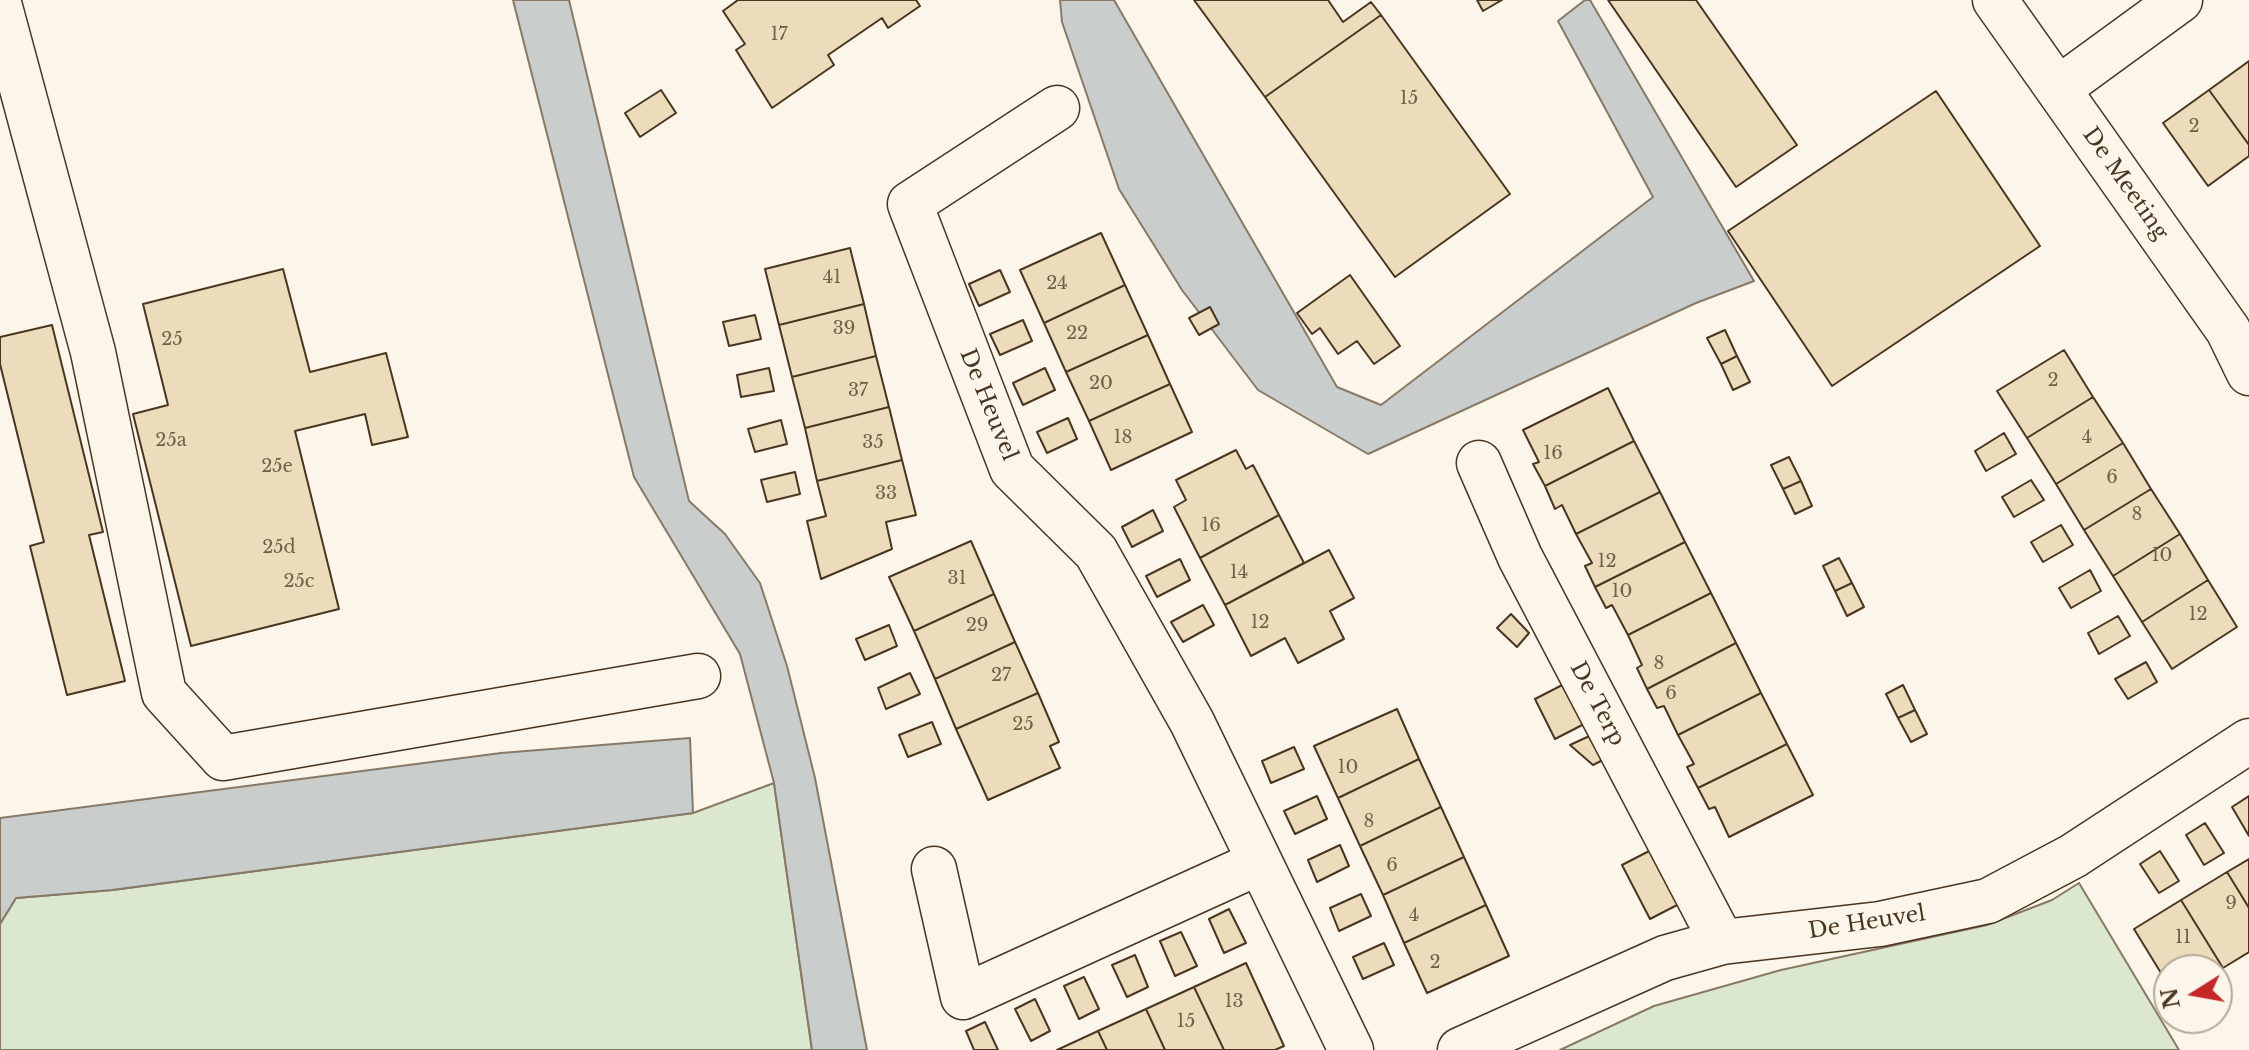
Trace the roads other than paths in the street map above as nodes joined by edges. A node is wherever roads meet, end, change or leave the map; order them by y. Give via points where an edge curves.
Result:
1 (1995, 0) edge
2 (2180, 0) edge
3 (0, 7) edge
4 (2058, 89) junction
5 (1057, 108) dead end
6 (2249, 373) edge
7 (1479, 463) dead end
8 (698, 676) dead end
9 (2249, 741) edge
10 (1260, 862) junction
11 (934, 869) dead end
12 (1722, 942) junction
13 (1351, 1050) edge
14 (1460, 1050) edge

1 - 4 street, De Meeting
2 - 4 street
3 - 8 street via 93,352 164,693 223,758
4 - 6 street, De Meeting via 2228,330
5 - 10 street, De Heuvel via 910,204 1012,469 1096,552 1192,722
7 - 12 street, De Terp via 1520,557
9 - 12 street, De Heuvel via 2073,856 1988,901 1880,924
10 - 11 street via 963,997
10 - 13 street, De Heuvel
12 - 14 street, De Heuvel via 1665,958

